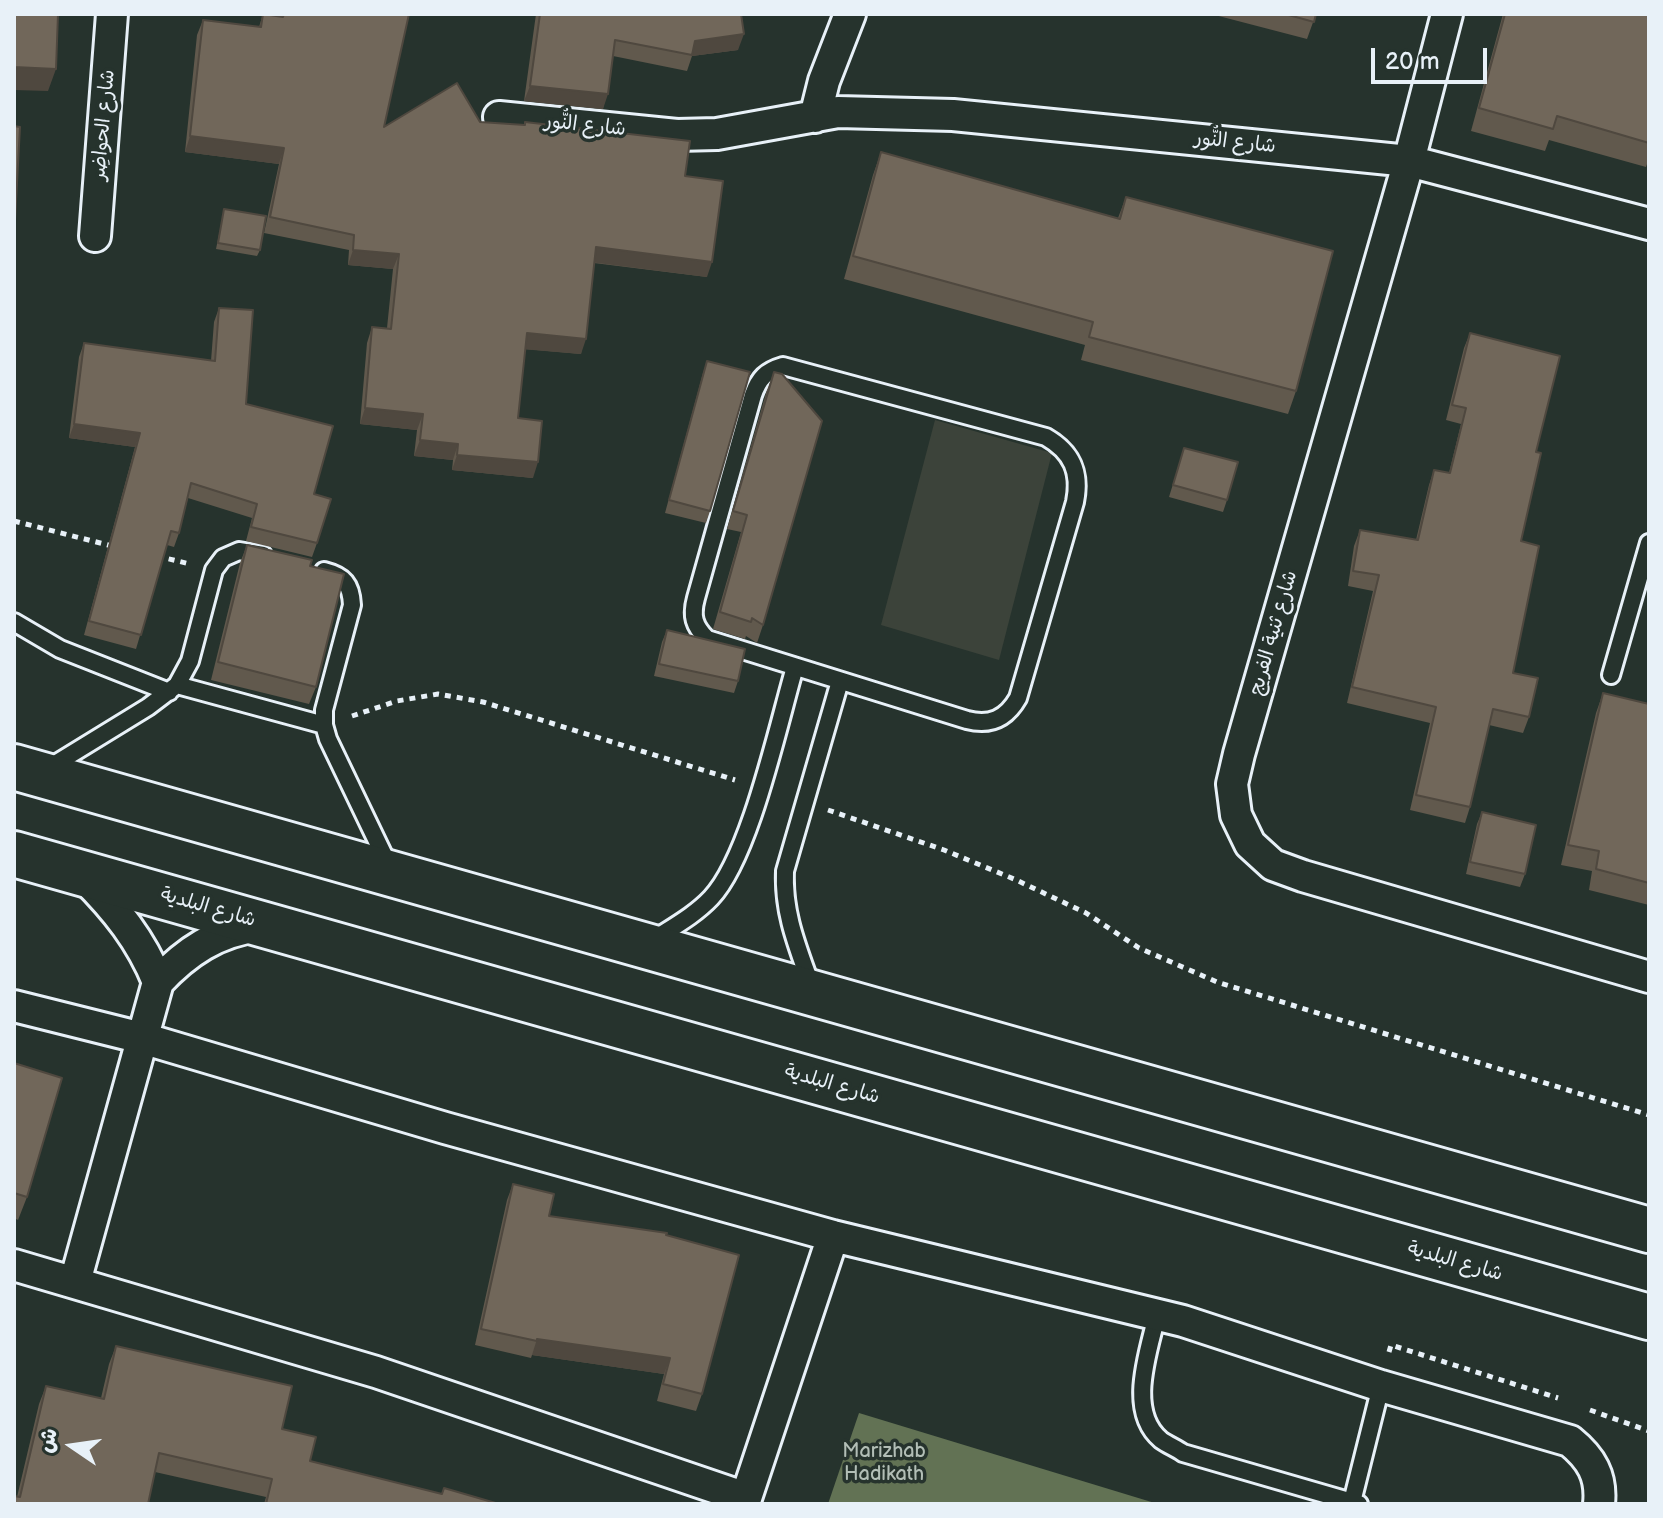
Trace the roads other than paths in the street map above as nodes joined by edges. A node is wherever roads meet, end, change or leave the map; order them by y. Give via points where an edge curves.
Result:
1 (112, 14) edge
2 (850, 14) edge
3 (1447, 14) edge
4 (499, 117) dead end
5 (815, 117) junction
6 (1409, 161) junction
7 (1649, 224) edge
8 (95, 236) dead end
9 (1649, 543) edge
10 (14, 622) edge
11 (795, 667) junction
12 (1611, 675) dead end
13 (840, 681) junction
14 (173, 688) junction
15 (324, 725) junction
16 (26, 771) edge
17 (14, 854) edge
18 (79, 871) junction
19 (394, 874) junction
20 (269, 925) junction
21 (644, 946) junction
22 (1649, 977) edge
23 (158, 982) junction
24 (813, 994) junction
25 (14, 1006) edge
26 (142, 1038) junction
27 (1649, 1230) edge
28 (833, 1236) junction
29 (14, 1265) edge
30 (75, 1282) junction
31 (1157, 1315) junction
32 (1649, 1317) edge
33 (1381, 1386) junction
34 (745, 1501) edge
35 (1355, 1503) edge
36 (1599, 1504) edge

1 - 8 street, شارع الحواضِر
2 - 5 street
3 - 6 street, شارع ثنية الفريج
4 - 5 street, شارع النُّور via 677,135 717,134
5 - 6 street, شارع النُّور via 878,111 953,115
6 - 7 street, شارع النُّور
6 - 22 street, شارع ثنية الفريج via 1239,754 1232,784 1236,815 1250,844 1273,865
9 - 12 lane
10 - 14 lane via 60,649
11 - 13 lane
11 - 13 lane via 707,639 692,613 753,395 769,370 797,368 1046,437 1059,445 1070,456 1078,486 1012,708 992,722 979,723
11 - 21 lane via 760,788 725,880 695,913
13 - 24 lane via 785,871 789,921
14 - 15 lane
14 - 15 lane via 190,661 214,570 223,558 239,551 294,563 344,579 351,591
14 - 16 lane
15 - 19 lane
16 - 19 main road
17 - 18 main road, شارع البلدية
18 - 20 main road, شارع البلدية
18 - 23 street via 134,933
19 - 21 main road
20 - 23 street via 219,935 196,947
20 - 32 main road, شارع البلدية
21 - 24 main road
23 - 26 street
24 - 27 main road
25 - 26 street
26 - 28 street
26 - 30 street
28 - 31 street
28 - 34 street
29 - 30 street
30 - 34 street via 376,1372
31 - 33 street
31 - 35 lane via 1142,1389 1146,1418 1159,1438 1183,1453
33 - 35 lane
33 - 36 street via 1570,1441 1597,1473

